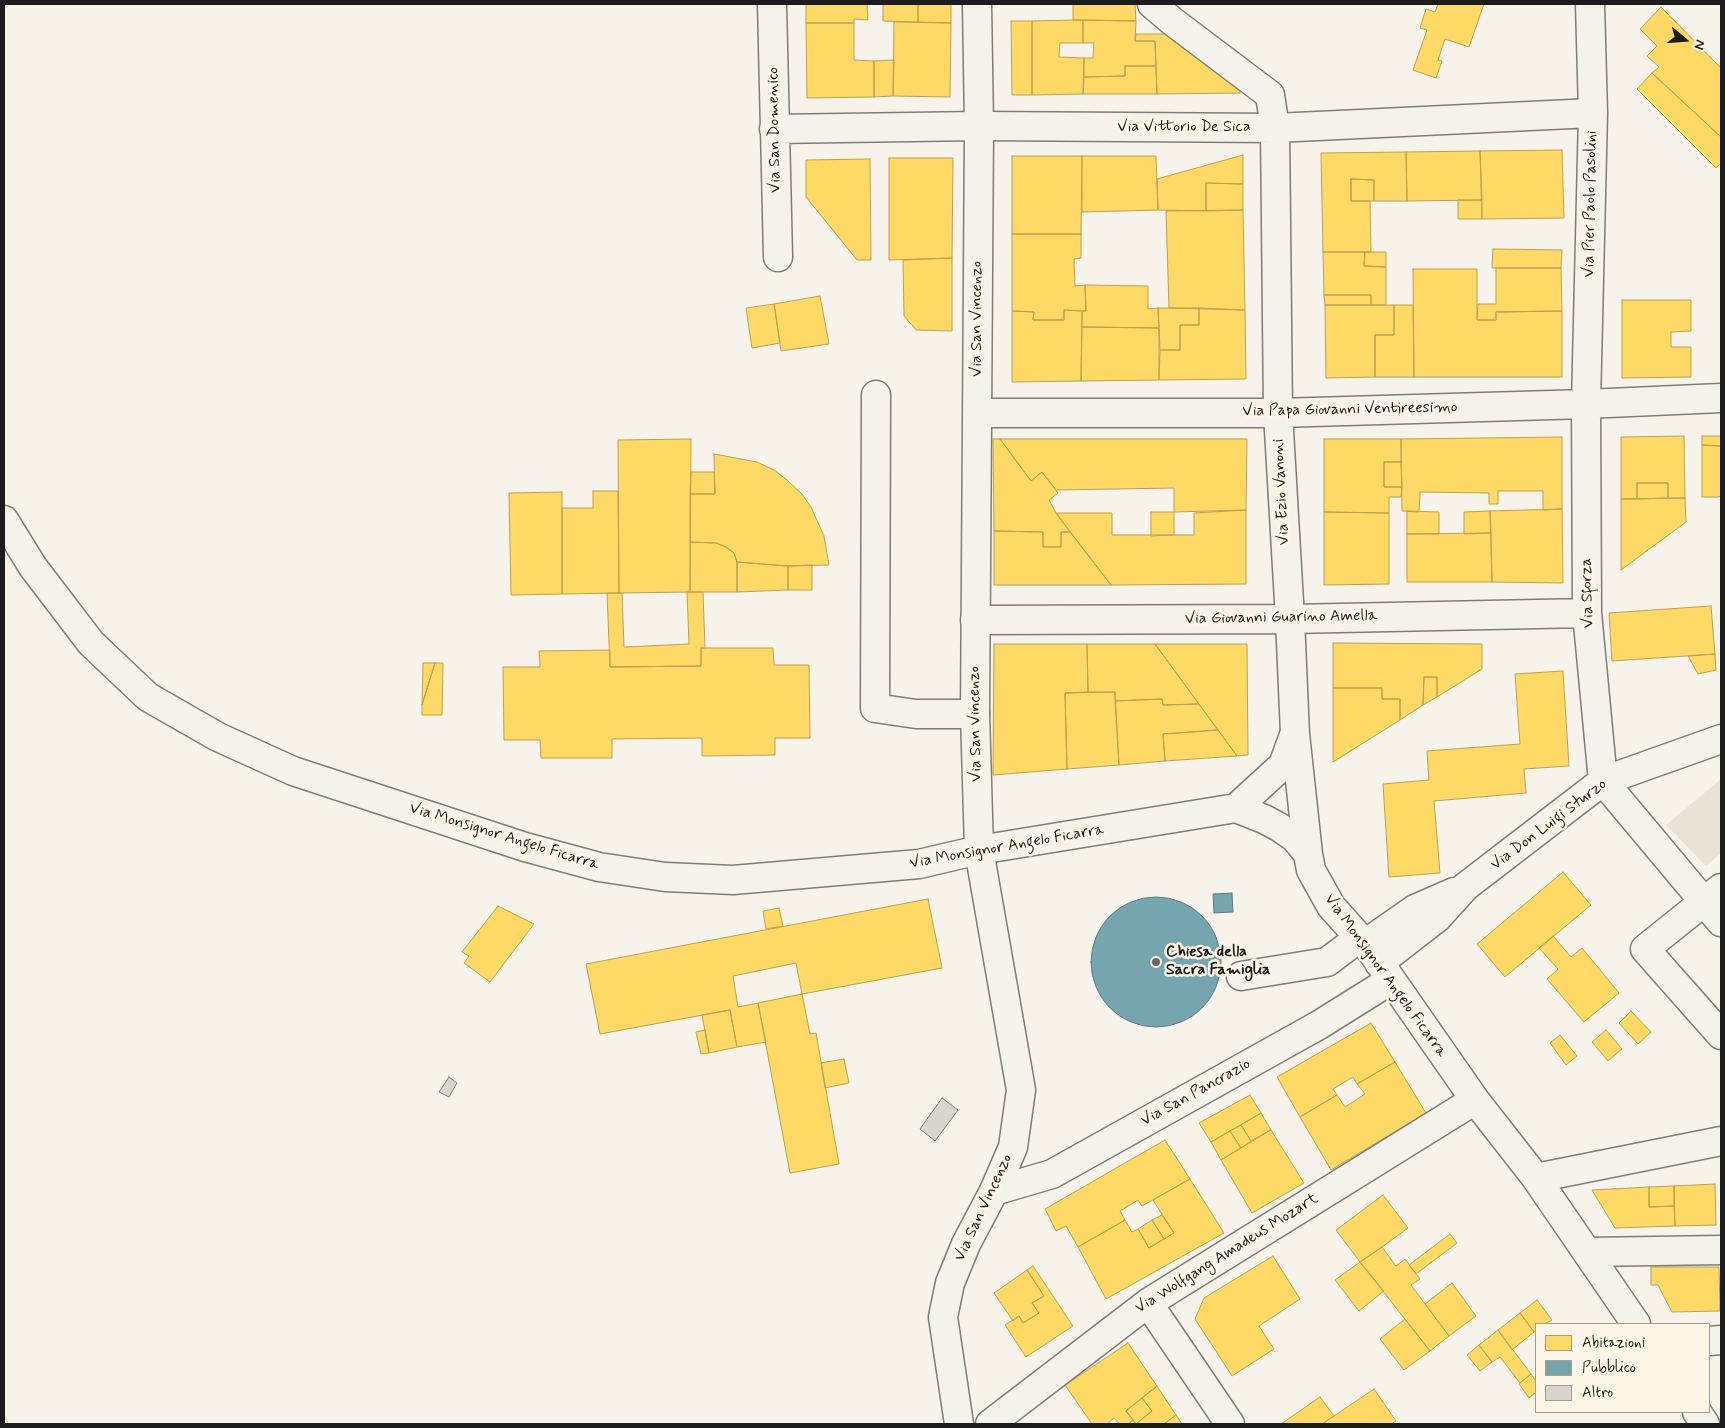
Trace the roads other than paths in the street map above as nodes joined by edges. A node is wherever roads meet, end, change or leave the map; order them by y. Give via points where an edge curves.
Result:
1 (772, 4) edge
2 (977, 4) edge
3 (1152, 4) edge
4 (1590, 4) edge
5 (1592, 113) junction
6 (979, 126) junction
7 (1275, 128) junction
8 (774, 129) junction
9 (778, 257) dead end
10 (876, 395) dead end
11 (1721, 398) edge
12 (1586, 404) junction
13 (978, 413) junction
14 (1278, 413) junction
15 (4, 520) edge
16 (1587, 613) junction
17 (1290, 619) junction
18 (975, 620) junction
19 (975, 714) junction
20 (1294, 734) junction
21 (1721, 739) edge
22 (1603, 781) junction
23 (1236, 808) junction
24 (979, 850) junction
25 (1308, 854) junction
26 (1715, 904) edge
27 (1374, 956) junction
28 (1241, 976) dead end
29 (1721, 1035) edge
30 (1475, 1100) junction
31 (1721, 1141) edge
32 (1536, 1178) junction
33 (994, 1190) junction
34 (1721, 1250) edge
35 (1587, 1252) junction
36 (1148, 1303) junction
37 (1635, 1323) edge
38 (1697, 1413) edge
39 (959, 1424) edge
40 (990, 1424) edge
41 (1230, 1424) edge
42 (1705, 1424) edge

1 - 8 street, Via San Domenico
2 - 6 street, Via San Vincenzo
3 - 7 street, Via Ezio Vanoni via 1270,95
4 - 5 street, Via Pier Paolo Pasolini
5 - 7 street, Via Vittorio De Sica
5 - 12 street, Via Pier Paolo Pasolini
6 - 7 street, Via Vittorio De Sica
6 - 8 street, Via Vittorio De Sica
6 - 13 street, Via San Vincenzo
7 - 14 street, Via Ezio Vanoni
8 - 9 street, Via San Domenico
10 - 19 street via 875,708 916,714
11 - 12 street, Via Papa Giovanni Ventireesimo
12 - 14 street, Via Papa Giovanni Ventireesimo
12 - 16 street, Via Sforza
13 - 14 street, Via Papa Giovanni Ventireesimo
13 - 18 street, Via San Vincenzo
14 - 17 street, Via Ezio Vanoni
15 - 24 street, Via Monsignor Angelo Ficarra via 33,567 91,643 148,697 218,736 293,771 525,847 599,867 665,877 733,880 919,864
16 - 17 street, Via Giovanni Guarino Amella
16 - 22 street, Via Sforza
17 - 18 street, Via Giovanni Guarino Amella
17 - 20 street, Via Ezio Vanoni
18 - 19 street, Via San Vincenzo
19 - 24 street, Via San Vincenzo
20 - 23 street via 1283,765
20 - 25 street, Via Ezio Vanoni
21 - 22 street, Via Don Luigi Sturzo
22 - 26 street
22 - 27 street, Via Don Luigi Sturzo via 1465,887 1415,909
23 - 24 street, Via Monsignor Angelo Ficarra
23 - 25 street, Via Monsignor Angelo Ficarra via 1279,827 1295,838
24 - 33 street, Via San Vincenzo via 1021,1090 1013,1147
25 - 27 street, Via Monsignor Angelo Ficarra via 1312,870 1331,906
26 - 29 street via 1645,949
27 - 28 street
27 - 30 street, Via Monsignor Angelo Ficarra
27 - 33 street, Via San Pancrazio via 1319,1025 1052,1174
30 - 32 street, Via Monsignor Angelo Ficarra
30 - 36 street, Via Wolfgang Amadeus Mozart
31 - 32 street
32 - 35 street, Via Monsignor Angelo Ficarra
33 - 39 street, Via San Vincenzo via 950,1283 943,1317
34 - 35 street
35 - 37 street, Via Monsignor Angelo Ficarra
36 - 40 street, Via Wolfgang Amadeus Mozart
36 - 41 street
38 - 42 street

